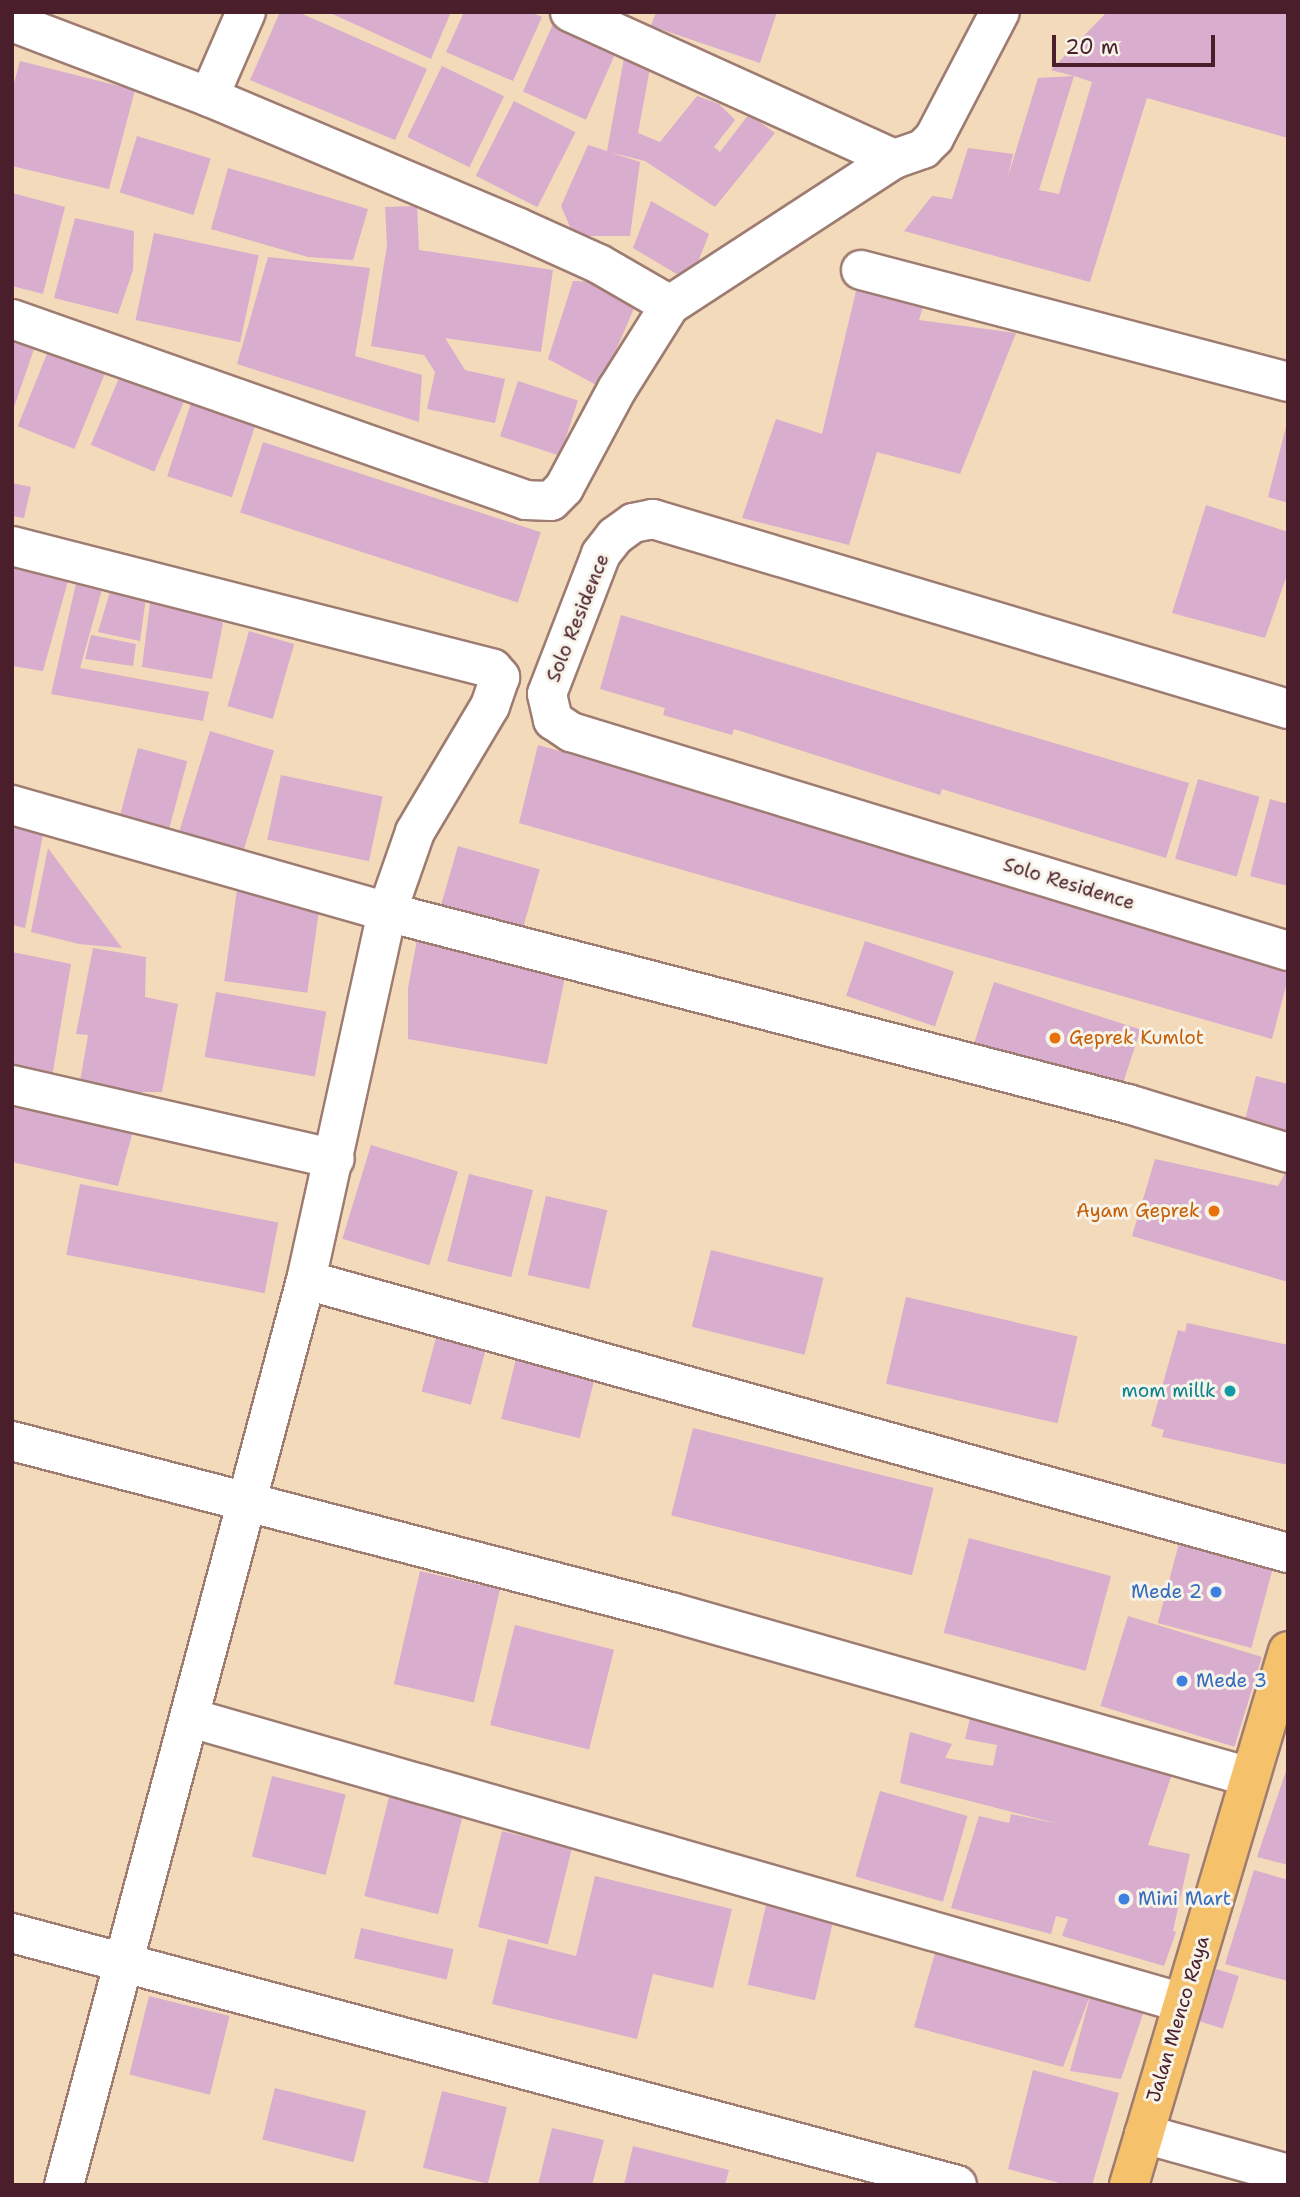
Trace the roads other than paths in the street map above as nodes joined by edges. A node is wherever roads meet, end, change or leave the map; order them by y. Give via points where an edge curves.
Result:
1 (246, 12) edge
2 (570, 12) edge
3 (1000, 12) edge
4 (12, 22) edge
5 (62, 26) edge
6 (209, 97) junction
7 (894, 159) junction
8 (861, 270) dead end
9 (670, 305) junction
10 (12, 319) edge
11 (1288, 383) edge
12 (12, 546) edge
13 (1288, 709) edge
14 (12, 805) edge
15 (387, 912) junction
16 (1288, 951) edge
17 (12, 1086) edge
18 (1288, 1153) edge
19 (335, 1159) junction
20 (306, 1280) junction
21 (12, 1441) edge
22 (247, 1500) junction
23 (1288, 1553) edge
24 (1288, 1651) edge
25 (1281, 1695) edge
26 (191, 1718) junction
27 (1250, 1777) junction
28 (12, 1933) edge
29 (124, 1964) junction
30 (1183, 2003) junction
31 (1144, 2134) junction
32 (1288, 2174) edge
33 (69, 2184) edge
34 (957, 2185) edge
35 (1129, 2185) edge

1 - 6 street
2 - 7 street
3 - 7 street via 934,138 923,149
4 - 5 street
5 - 6 street
6 - 9 street via 517,227 599,264
7 - 9 street
8 - 11 street
9 - 10 street via 617,389 564,488 551,501 526,500
12 - 15 street via 493,668 500,677 499,690 415,832
13 - 16 street, Solo Residence via 653,519 633,523 601,554 547,694 553,720 571,732
14 - 15 street
15 - 18 street via 1128,1104
15 - 19 street
17 - 19 street
19 - 20 street
20 - 22 street
20 - 23 street
21 - 22 street
22 - 26 street
22 - 27 street via 671,1612
24 - 25 main road, Jalan Menco Raya
25 - 27 main road, Jalan Menco Raya
26 - 29 street
26 - 30 street
27 - 30 main road, Jalan Menco Raya
28 - 29 street
29 - 33 street
29 - 34 street
30 - 31 main road, Jalan Menco Raya
31 - 32 street
31 - 35 main road, Jalan Menco Raya

